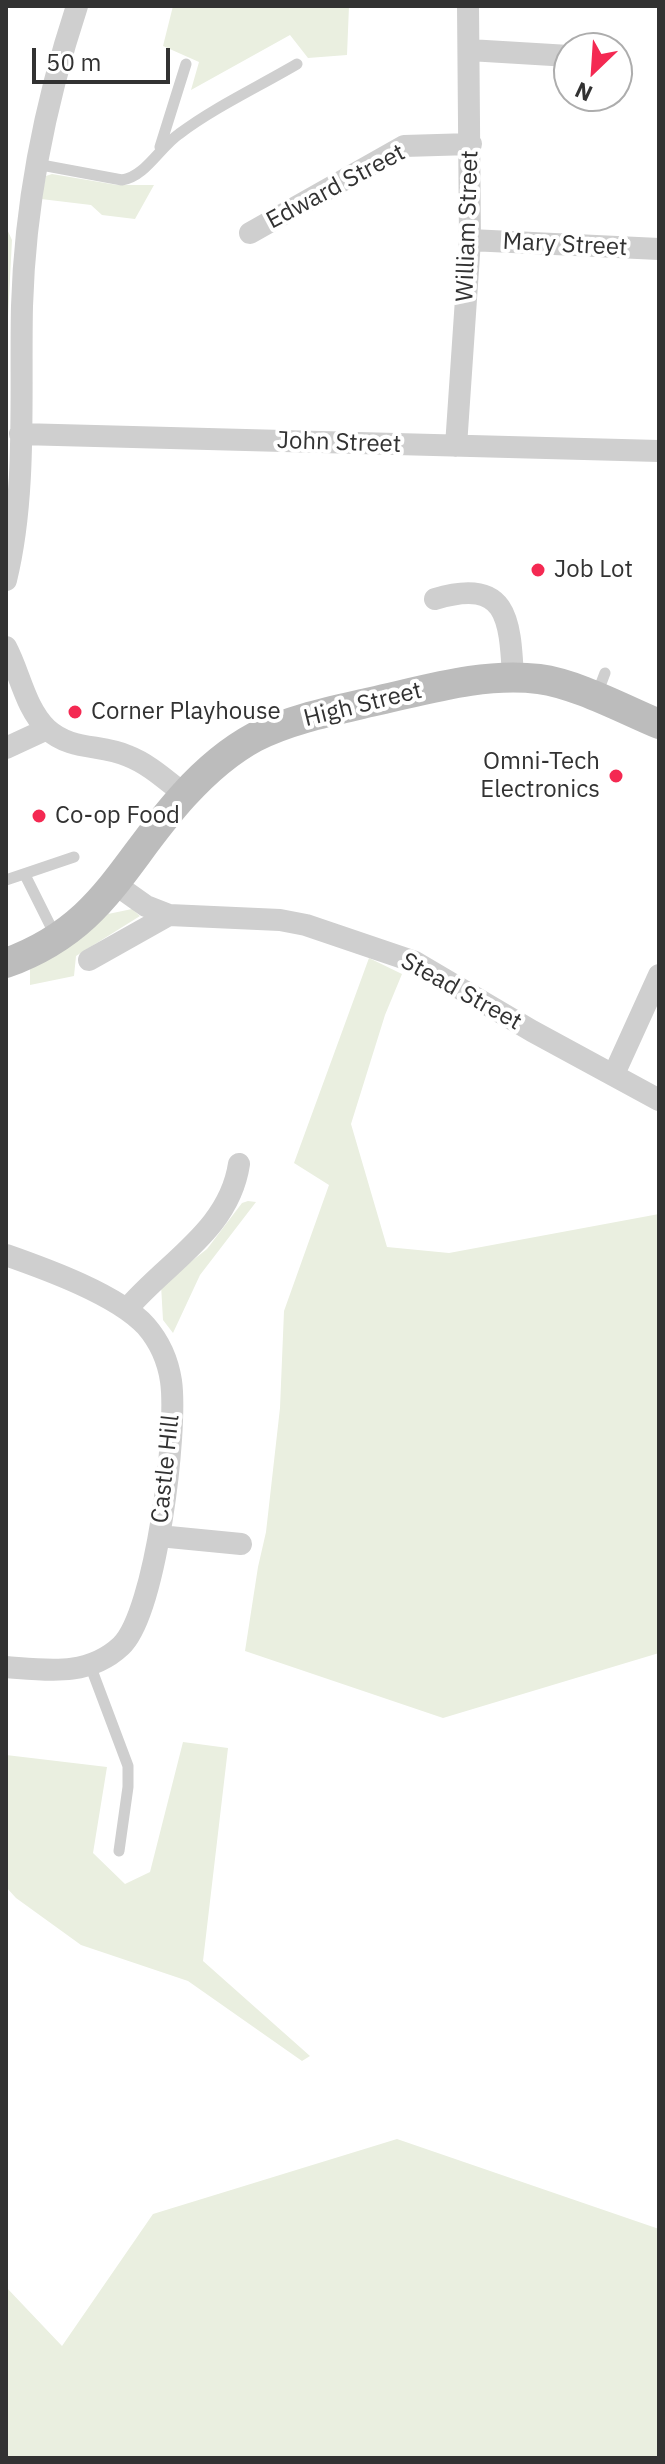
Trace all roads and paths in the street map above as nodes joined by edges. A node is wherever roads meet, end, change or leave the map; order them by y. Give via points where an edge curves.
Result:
1 (77, 6) edge
2 (468, 6) edge
3 (469, 50) junction
4 (553, 55) edge
5 (186, 64) dead end
6 (297, 64) dead end
7 (471, 144) junction
8 (159, 150) junction
9 (36, 164) junction
10 (6, 207) edge
11 (29, 213) junction
12 (250, 233) dead end
13 (470, 240) junction
14 (659, 249) edge
15 (14, 384) edge
16 (20, 434) junction
17 (456, 446) junction
18 (659, 451) edge
19 (6, 580) edge
20 (435, 599) dead end
21 (6, 647) edge
22 (513, 677) junction
23 (659, 724) edge
24 (47, 729) junction
25 (6, 748) edge
26 (184, 794) junction
27 (74, 857) dead end
28 (25, 875) junction
29 (6, 880) edge
30 (115, 884) junction
31 (169, 915) junction
32 (57, 938) junction
33 (89, 960) dead end
34 (6, 963) edge
35 (659, 975) edge
36 (614, 1074) junction
37 (659, 1100) edge
38 (244, 1180) dead end
39 (6, 1255) edge
40 (127, 1309) junction
41 (159, 1536) junction
42 (241, 1544) dead end
43 (90, 1665) junction
44 (6, 1667) edge
45 (119, 1851) dead end

1 - 9 street
2 - 3 street, William Street
3 - 4 street
3 - 7 street, William Street
5 - 8 lane
6 - 8 lane via 180,132
7 - 12 street, Edward Street via 404,146
7 - 13 street, William Street
8 - 9 lane via 136,176 122,180
9 - 11 street
10 - 11 street
11 - 15 street
13 - 14 street, Mary Street
13 - 17 street, William Street
15 - 16 street
16 - 17 street, John Street
16 - 19 street via 16,519
17 - 18 street, John Street
20 - 22 street via 476,592 495,601 511,636
21 - 24 street via 36,716
22 - 23 main road, High Street via 600,686
22 - 26 main road, High Street via 461,682 281,727 230,753
24 - 25 street
24 - 26 street via 74,744 131,757
26 - 30 main road, High Street
27 - 28 lane
28 - 29 lane
28 - 32 lane
30 - 31 street, Stead Street
30 - 32 main road, High Street via 86,917
31 - 33 street
31 - 36 street, Stead Street via 280,920 415,962
32 - 34 main road, High Street
35 - 36 street
36 - 37 street, Stead Street
38 - 40 street via 199,1241
39 - 40 street, Castle Hill
40 - 41 street, Castle Hill via 147,1327 171,1378
41 - 42 street
41 - 43 street, Castle Hill via 134,1631
43 - 44 street, Castle Hill via 56,1671
43 - 45 lane via 128,1766

